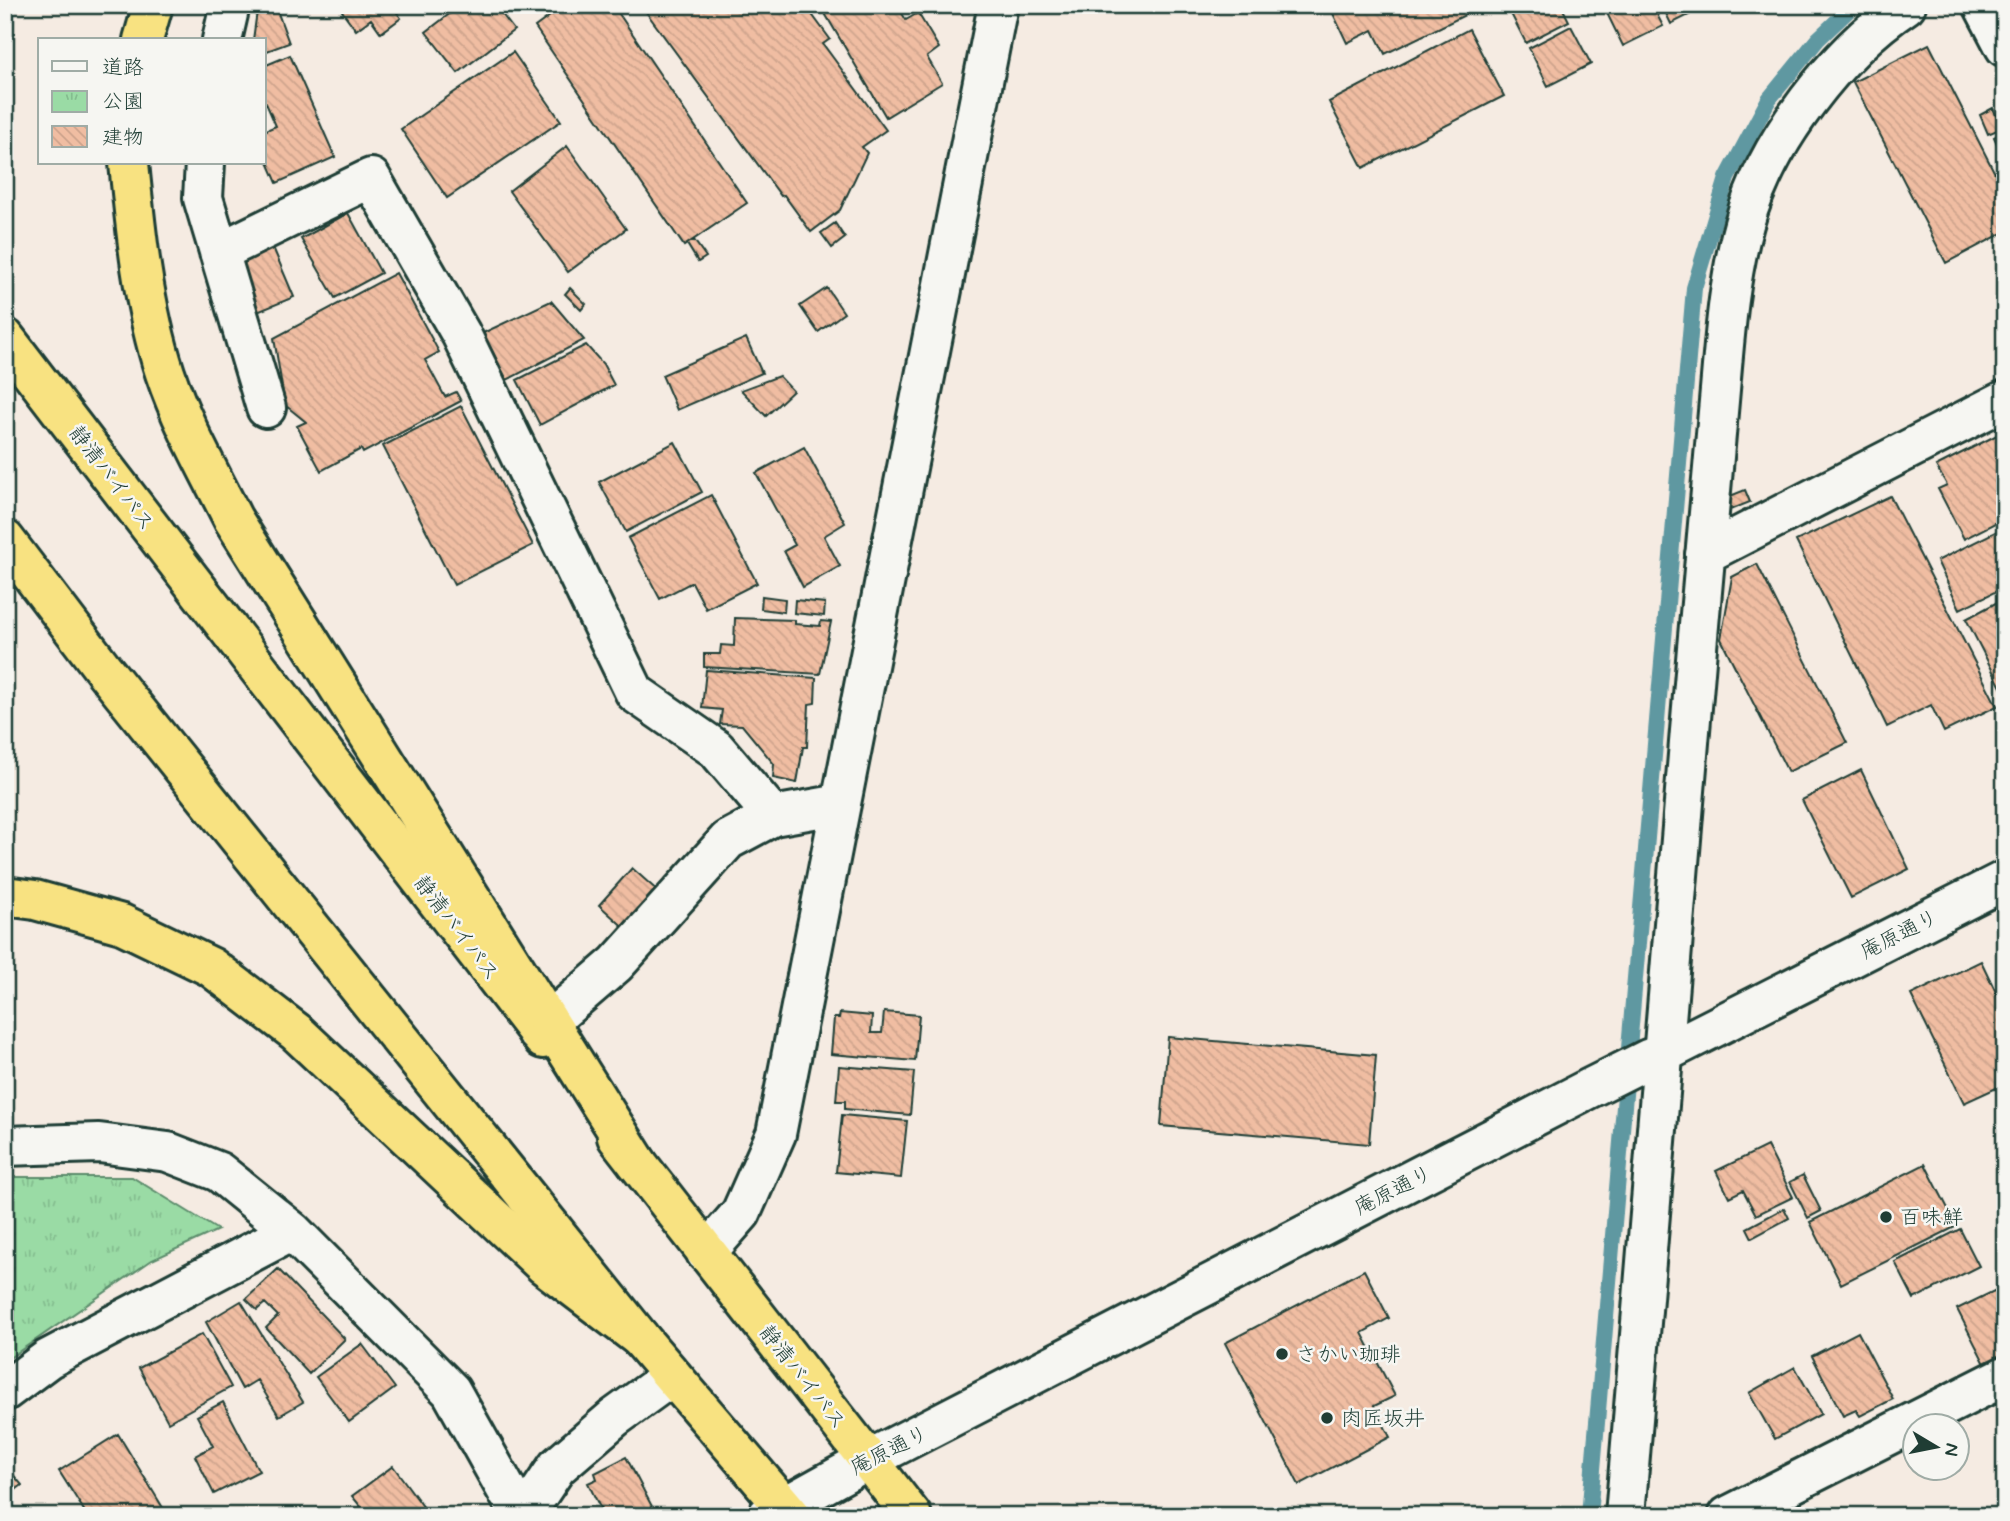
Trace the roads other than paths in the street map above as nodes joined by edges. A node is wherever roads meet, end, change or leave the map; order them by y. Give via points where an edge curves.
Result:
1 (153, 5) edge
2 (230, 5) edge
3 (998, 5) edge
4 (1906, 5) edge
5 (1983, 5) edge
6 (144, 38) edge
7 (222, 38) edge
8 (2005, 47) edge
9 (129, 164) edge
10 (205, 164) edge
11 (219, 252) junction
12 (5, 338) edge
13 (2005, 400) edge
14 (266, 408) dead end
15 (5, 540) edge
16 (1704, 554) junction
17 (841, 804) junction
18 (772, 816) junction
19 (2005, 880) edge
20 (5, 896) edge
21 (543, 1027) junction
22 (1655, 1057) junction
23 (5, 1146) edge
24 (292, 1231) junction
25 (706, 1253) junction
26 (640, 1338) junction
27 (672, 1376) junction
28 (2005, 1376) edge
29 (5, 1391) edge
30 (868, 1460) junction
31 (781, 1513) edge
32 (522, 1516) edge
33 (912, 1516) edge
34 (1625, 1516) edge
35 (1728, 1516) edge

1 - 6 highway
2 - 7 street
3 - 17 street
4 - 16 street via 1838,65 1795,116 1762,173 1744,222 1728,298
5 - 8 street
9 - 21 highway via 140,273 165,373 188,427 233,519
10 - 11 street via 203,198
11 - 14 street
11 - 18 street via 371,178 461,334 635,693 716,749
12 - 21 highway, 静清バイパス
13 - 16 street
15 - 26 highway
16 - 22 street
17 - 18 street
17 - 25 street via 776,1134 741,1213
18 - 21 street via 727,840 616,964
19 - 22 street, 庵原通り
20 - 26 highway via 122,925 211,967 296,1032 544,1265
21 - 25 highway, 静清バイパス
22 - 30 street, 庵原通り
22 - 34 street
23 - 24 street via 99,1143 168,1152 219,1172
24 - 29 street via 48,1359
24 - 32 street via 451,1391
25 - 30 highway, 静清バイパス
26 - 27 highway
27 - 31 highway
27 - 32 street via 557,1466
28 - 35 street
30 - 31 street, 庵原通り
30 - 33 highway, 静清バイパス

